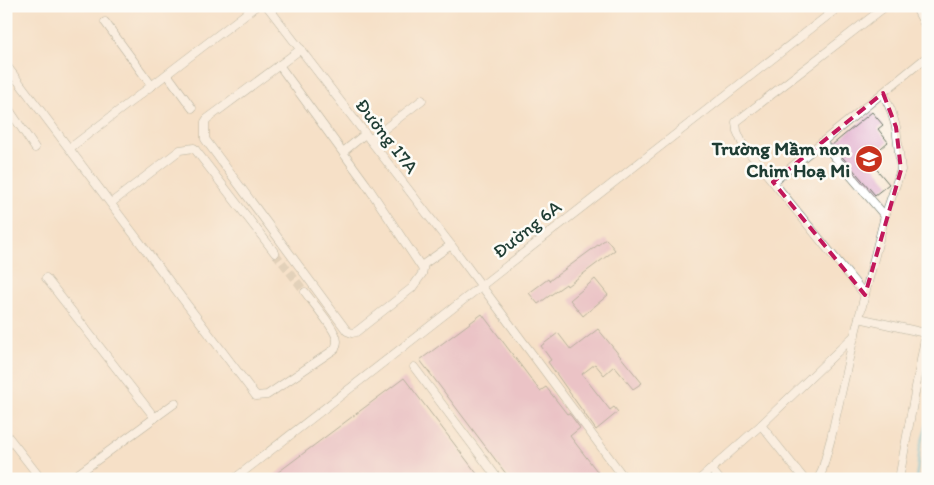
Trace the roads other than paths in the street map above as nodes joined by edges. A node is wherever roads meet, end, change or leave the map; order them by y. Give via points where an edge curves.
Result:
1 (256, 6) edge
2 (268, 6) edge
3 (840, 6) edge
4 (886, 6) edge
5 (915, 6) edge
6 (105, 22) dead end
7 (928, 31) edge
8 (301, 49) junction
9 (928, 56) edge
10 (6, 65) edge
11 (279, 65) junction
12 (167, 74) junction
13 (152, 86) junction
14 (883, 93) junction
15 (422, 100) dead end
16 (6, 105) edge
17 (192, 108) dead end
18 (367, 137) junction
19 (822, 142) junction
20 (36, 148) dead end
21 (70, 148) junction
22 (343, 152) junction
23 (773, 182) junction
24 (111, 203) junction
25 (885, 216) junction
26 (451, 245) junction
27 (276, 253) tunnel mouth
28 (422, 268) junction
29 (46, 278) dead end
30 (481, 286) junction
31 (305, 292) tunnel mouth
32 (865, 295) junction
33 (859, 318) junction
34 (928, 322) edge
35 (925, 332) junction
36 (855, 335) junction
37 (414, 367) dead end
38 (175, 403) dead end
39 (155, 418) junction
40 (761, 424) junction
41 (6, 434) edge
42 (712, 470) junction
43 (41, 479) edge
44 (71, 479) edge
45 (234, 479) edge
46 (498, 479) edge
47 (624, 479) edge
48 (700, 479) edge
49 (719, 479) edge
50 (804, 479) edge
51 (818, 479) edge
52 (898, 479) edge

1 - 12 street
2 - 8 street, Đường 17A
3 - 30 street, Đường 6A
4 - 23 street via 736,122 742,145
5 - 7 street
6 - 13 street
8 - 11 street
8 - 18 street, Đường 17A
9 - 14 street
10 - 21 street
11 - 22 street
11 - 28 street via 206,119 205,139 347,331 356,332 412,288 422,274
12 - 13 street
12 - 17 street
13 - 21 street
14 - 19 street
14 - 25 street via 896,127 901,170
15 - 18 street
16 - 20 street
18 - 22 street
18 - 26 street, Đường 17A
19 - 23 street
19 - 25 street
21 - 24 street
22 - 28 street
23 - 32 street
24 - 27 street via 180,150 194,148
24 - 31 street via 256,396 267,395 335,349 337,338 332,328
25 - 32 street
26 - 28 street
26 - 30 street, Đường 17A
29 - 39 street
30 - 45 street, Đường 6A
30 - 47 street, Đường 17A
32 - 33 street
33 - 35 street
33 - 36 street
34 - 35 street
35 - 52 street
36 - 40 street
36 - 51 street
37 - 46 street
38 - 39 street
39 - 44 street
40 - 42 street
40 - 50 street
41 - 43 street
42 - 48 street
42 - 49 street

